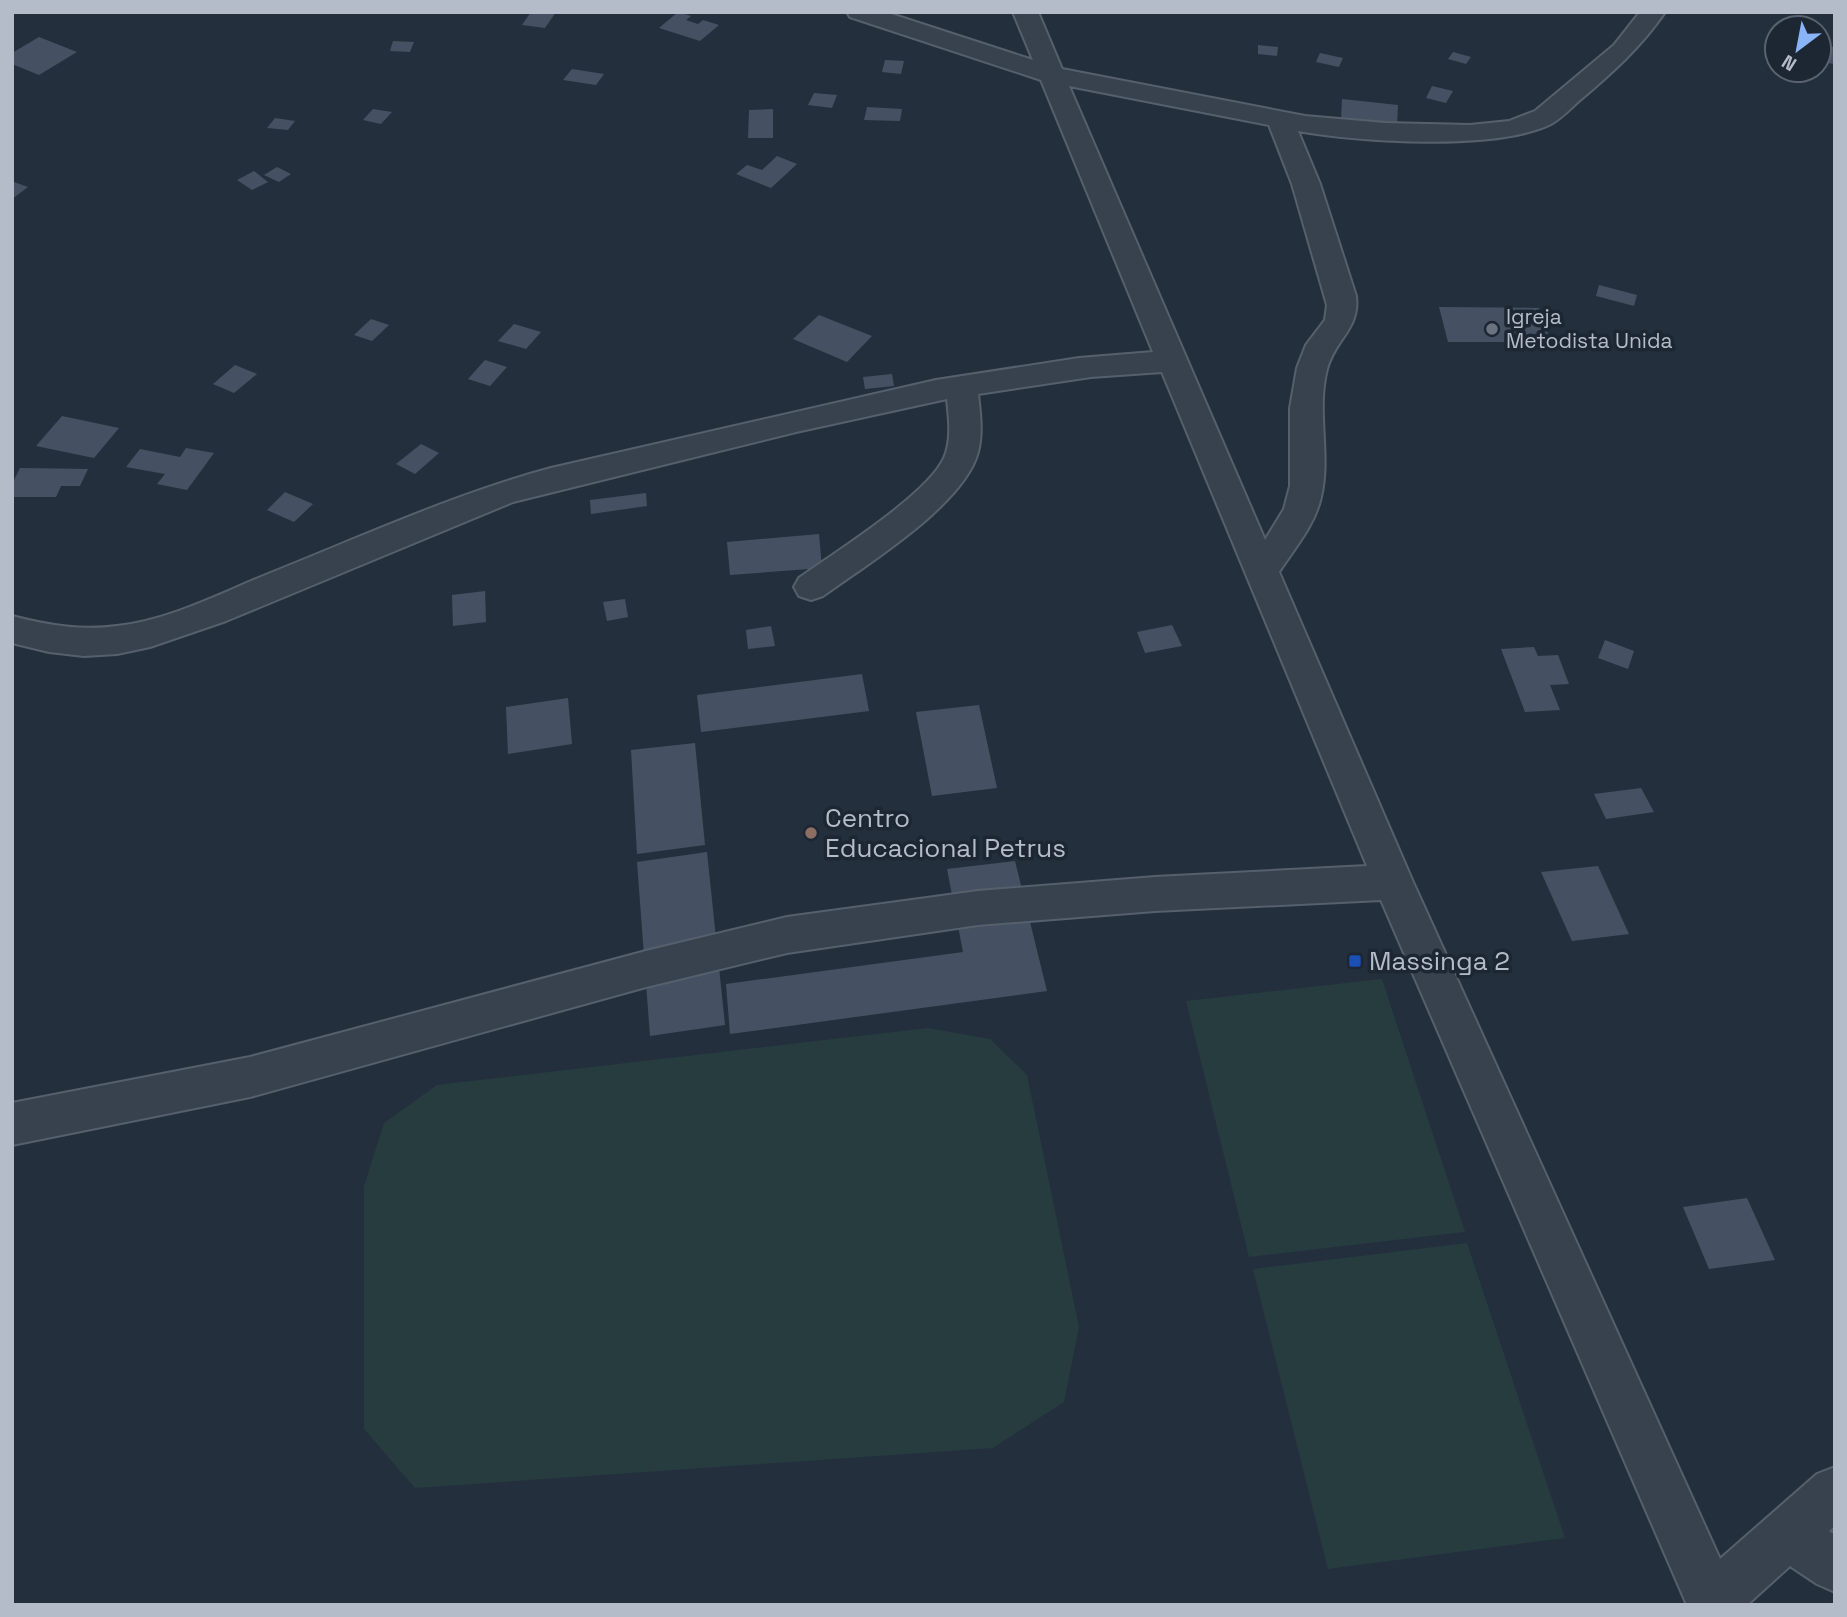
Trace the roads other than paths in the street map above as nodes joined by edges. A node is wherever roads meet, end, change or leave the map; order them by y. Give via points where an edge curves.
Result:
1 (859, 12) edge
2 (1025, 12) edge
3 (1653, 12) edge
4 (1052, 75) junction
5 (1280, 120) junction
6 (1174, 361) junction
7 (962, 386) junction
8 (1263, 570) junction
9 (811, 587) dead end
10 (12, 629) edge
11 (1393, 882) junction
12 (12, 1124) edge
13 (1835, 1492) edge
14 (1789, 1535) junction
15 (1835, 1566) edge
16 (1713, 1603) edge

1 - 4 street
2 - 4 street
3 - 5 street via 1623,50 1529,125 1470,133 1385,131
4 - 5 street
4 - 6 street
5 - 8 street via 1306,184 1343,314 1338,328 1322,343 1310,376 1305,409 1308,480 1303,503
6 - 7 street via 1082,368
6 - 8 street
7 - 9 street via 966,430 959,461 942,484 902,520
7 - 10 street via 551,477 203,618 148,635 106,641 57,640
8 - 11 street
11 - 12 street via 978,908 787,935 250,1077
11 - 16 street
13 - 14 street
14 - 15 street
14 - 16 street

